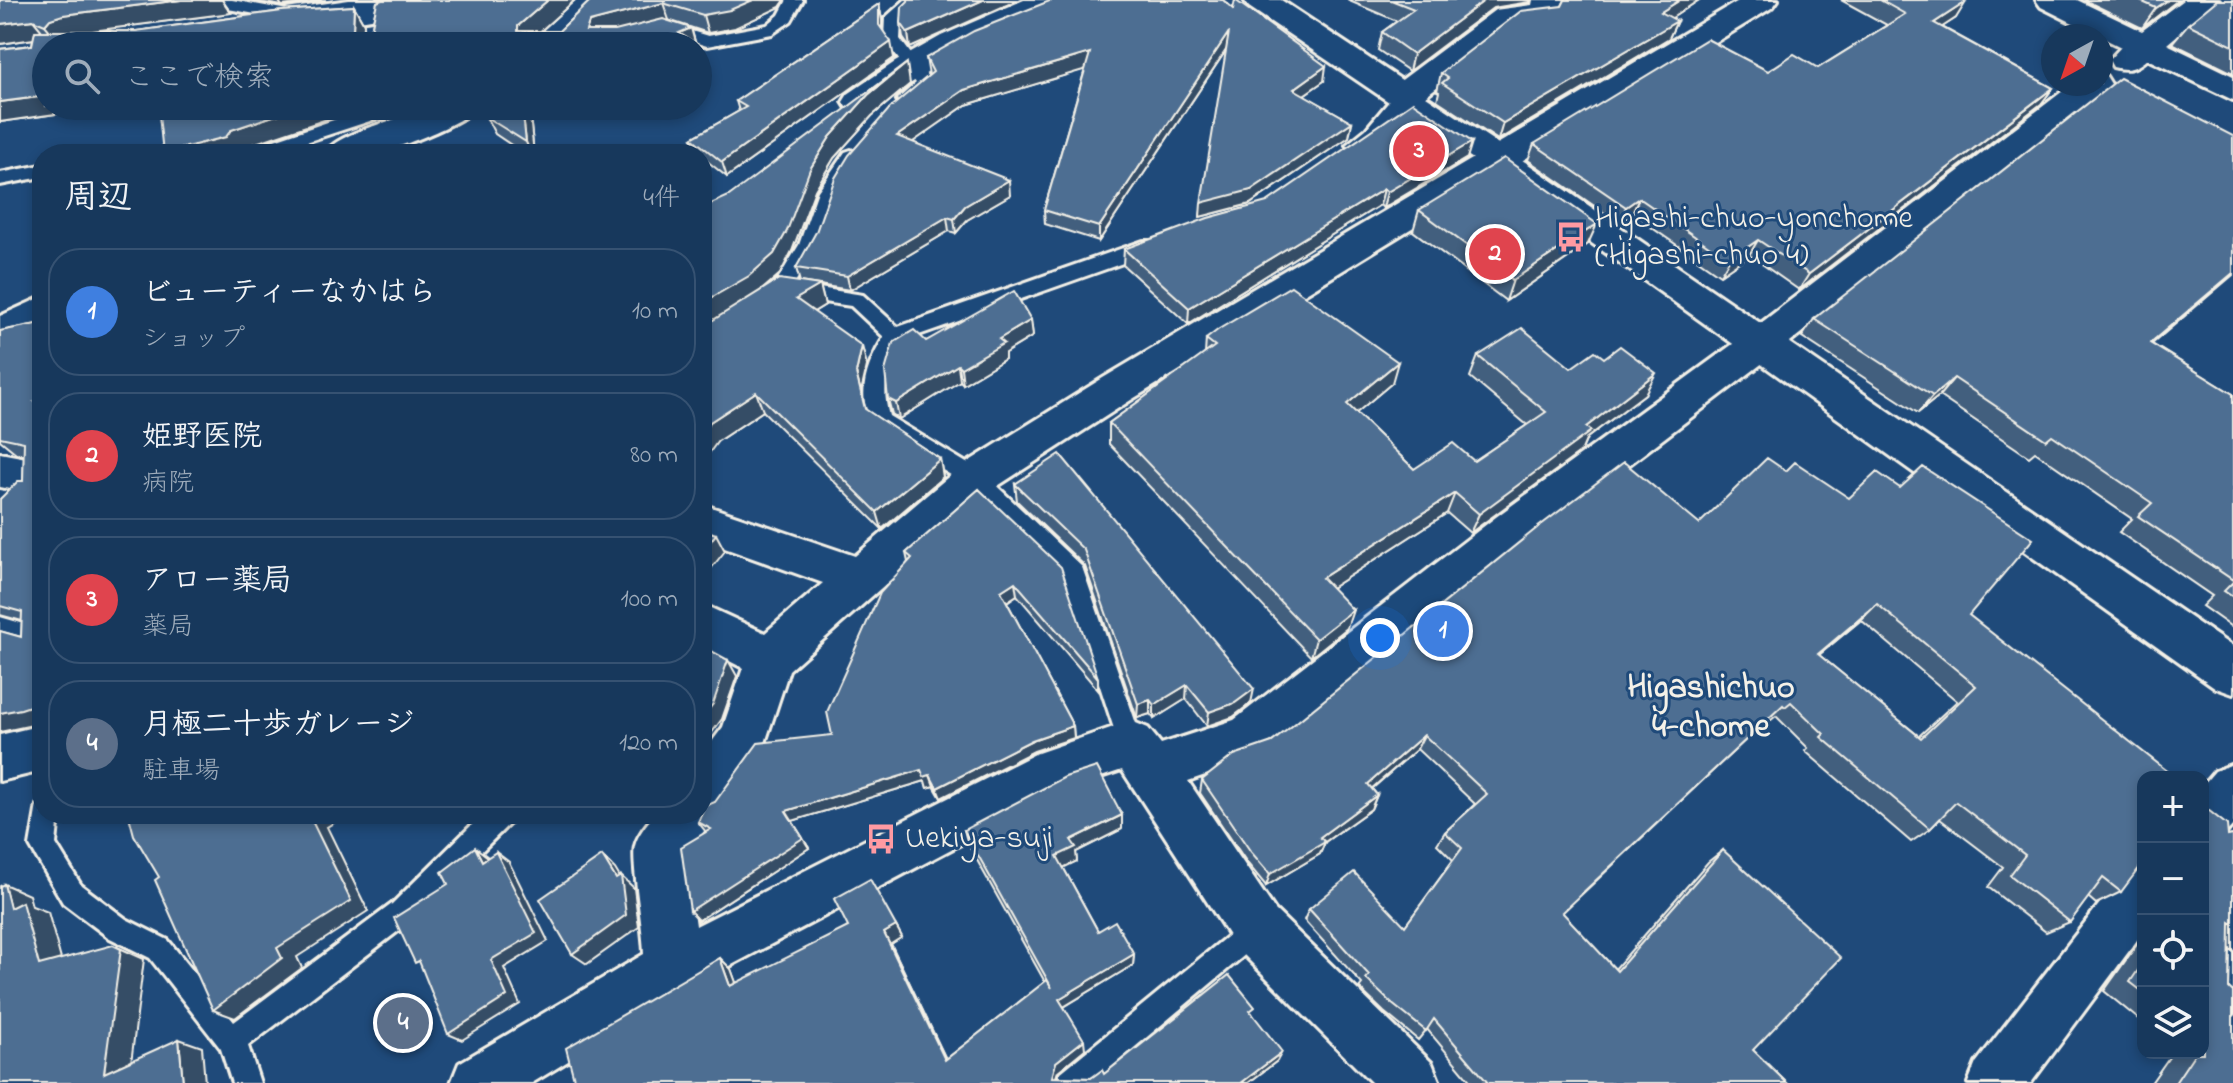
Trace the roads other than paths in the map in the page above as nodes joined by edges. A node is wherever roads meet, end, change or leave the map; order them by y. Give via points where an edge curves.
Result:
1 (206, 0) edge
2 (795, 0) edge
3 (915, 0) edge
4 (1053, 0) edge
5 (1260, 0) edge
6 (1549, 0) edge
7 (1762, 0) edge
8 (2052, 0) edge
9 (2203, 0) edge
10 (384, 11) edge
11 (293, 16) junction
12 (195, 31) edge
13 (650, 32) edge
14 (681, 32) edge
15 (712, 40) edge
16 (2146, 44) junction
17 (911, 65) junction
18 (2113, 70) edge
19 (2233, 89) edge
20 (1403, 96) junction
21 (2079, 96) edge
22 (895, 108) edge
23 (347, 120) edge
24 (371, 120) edge
25 (436, 120) edge
26 (851, 129) joint
27 (279, 144) edge
28 (340, 144) edge
29 (360, 144) edge
30 (1497, 159) junction
31 (1334, 160) edge
32 (32, 173) edge
33 (0, 179) edge
34 (1172, 238) edge
35 (782, 289) junction
36 (760, 303) edge
37 (32, 316) edge
38 (0, 333) edge
39 (895, 336) junction
40 (1762, 343) junction
41 (975, 479) junction
42 (712, 525) edge
43 (860, 577) junction
44 (0, 627) edge
45 (712, 629) edge
46 (32, 636) edge
47 (769, 658) junction
48 (2233, 673) edge
49 (32, 750) edge
50 (1142, 757) junction
51 (0, 758) edge
52 (712, 781) edge
53 (2233, 788) edge
54 (2209, 815) edge
55 (45, 824) edge
56 (491, 824) edge
57 (678, 824) edge
58 (2137, 905) edge
59 (1256, 929) junction
60 (671, 968) junction
61 (2209, 968) edge
62 (2233, 987) edge
63 (232, 1041) junction
64 (246, 1083) edge
65 (479, 1083) edge
66 (1070, 1083) edge
67 (1412, 1083) edge
68 (1996, 1083) edge

1 - 11 lane
2 - 15 lane via 772,29
3 - 17 lane via 893,18 892,39
4 - 17 street via 969,33
5 - 20 street
6 - 20 street via 1545,13 1506,17
7 - 30 street
8 - 16 street
9 - 16 street
10 - 11 street
11 - 12 street
13 - 14 lane
16 - 18 street
16 - 19 street
17 - 22 lane via 925,84
17 - 26 street
20 - 30 street
20 - 31 lane via 1372,133
21 - 40 street
23 - 27 lane
24 - 28 lane
25 - 29 street
26 - 35 lane via 808,245
30 - 40 street
30 - 41 street
32 - 33 lane
34 - 39 lane
35 - 36 lane
35 - 39 lane via 856,300
37 - 38 street
39 - 41 lane via 876,365 872,395 880,421
40 - 48 street
40 - 50 street via 1511,530 1249,738
41 - 43 street
41 - 50 lane via 1074,574
42 - 43 street
43 - 47 street
44 - 46 lane
45 - 47 street
47 - 52 street via 744,739
49 - 51 street
50 - 59 street
50 - 60 street via 1052,770
53 - 54 street
55 - 63 lane via 43,846 72,894 117,928 159,949
56 - 63 lane via 401,913
57 - 60 street via 659,849
58 - 68 street
59 - 66 lane
59 - 67 street
60 - 65 street
61 - 62 street
63 - 64 lane

